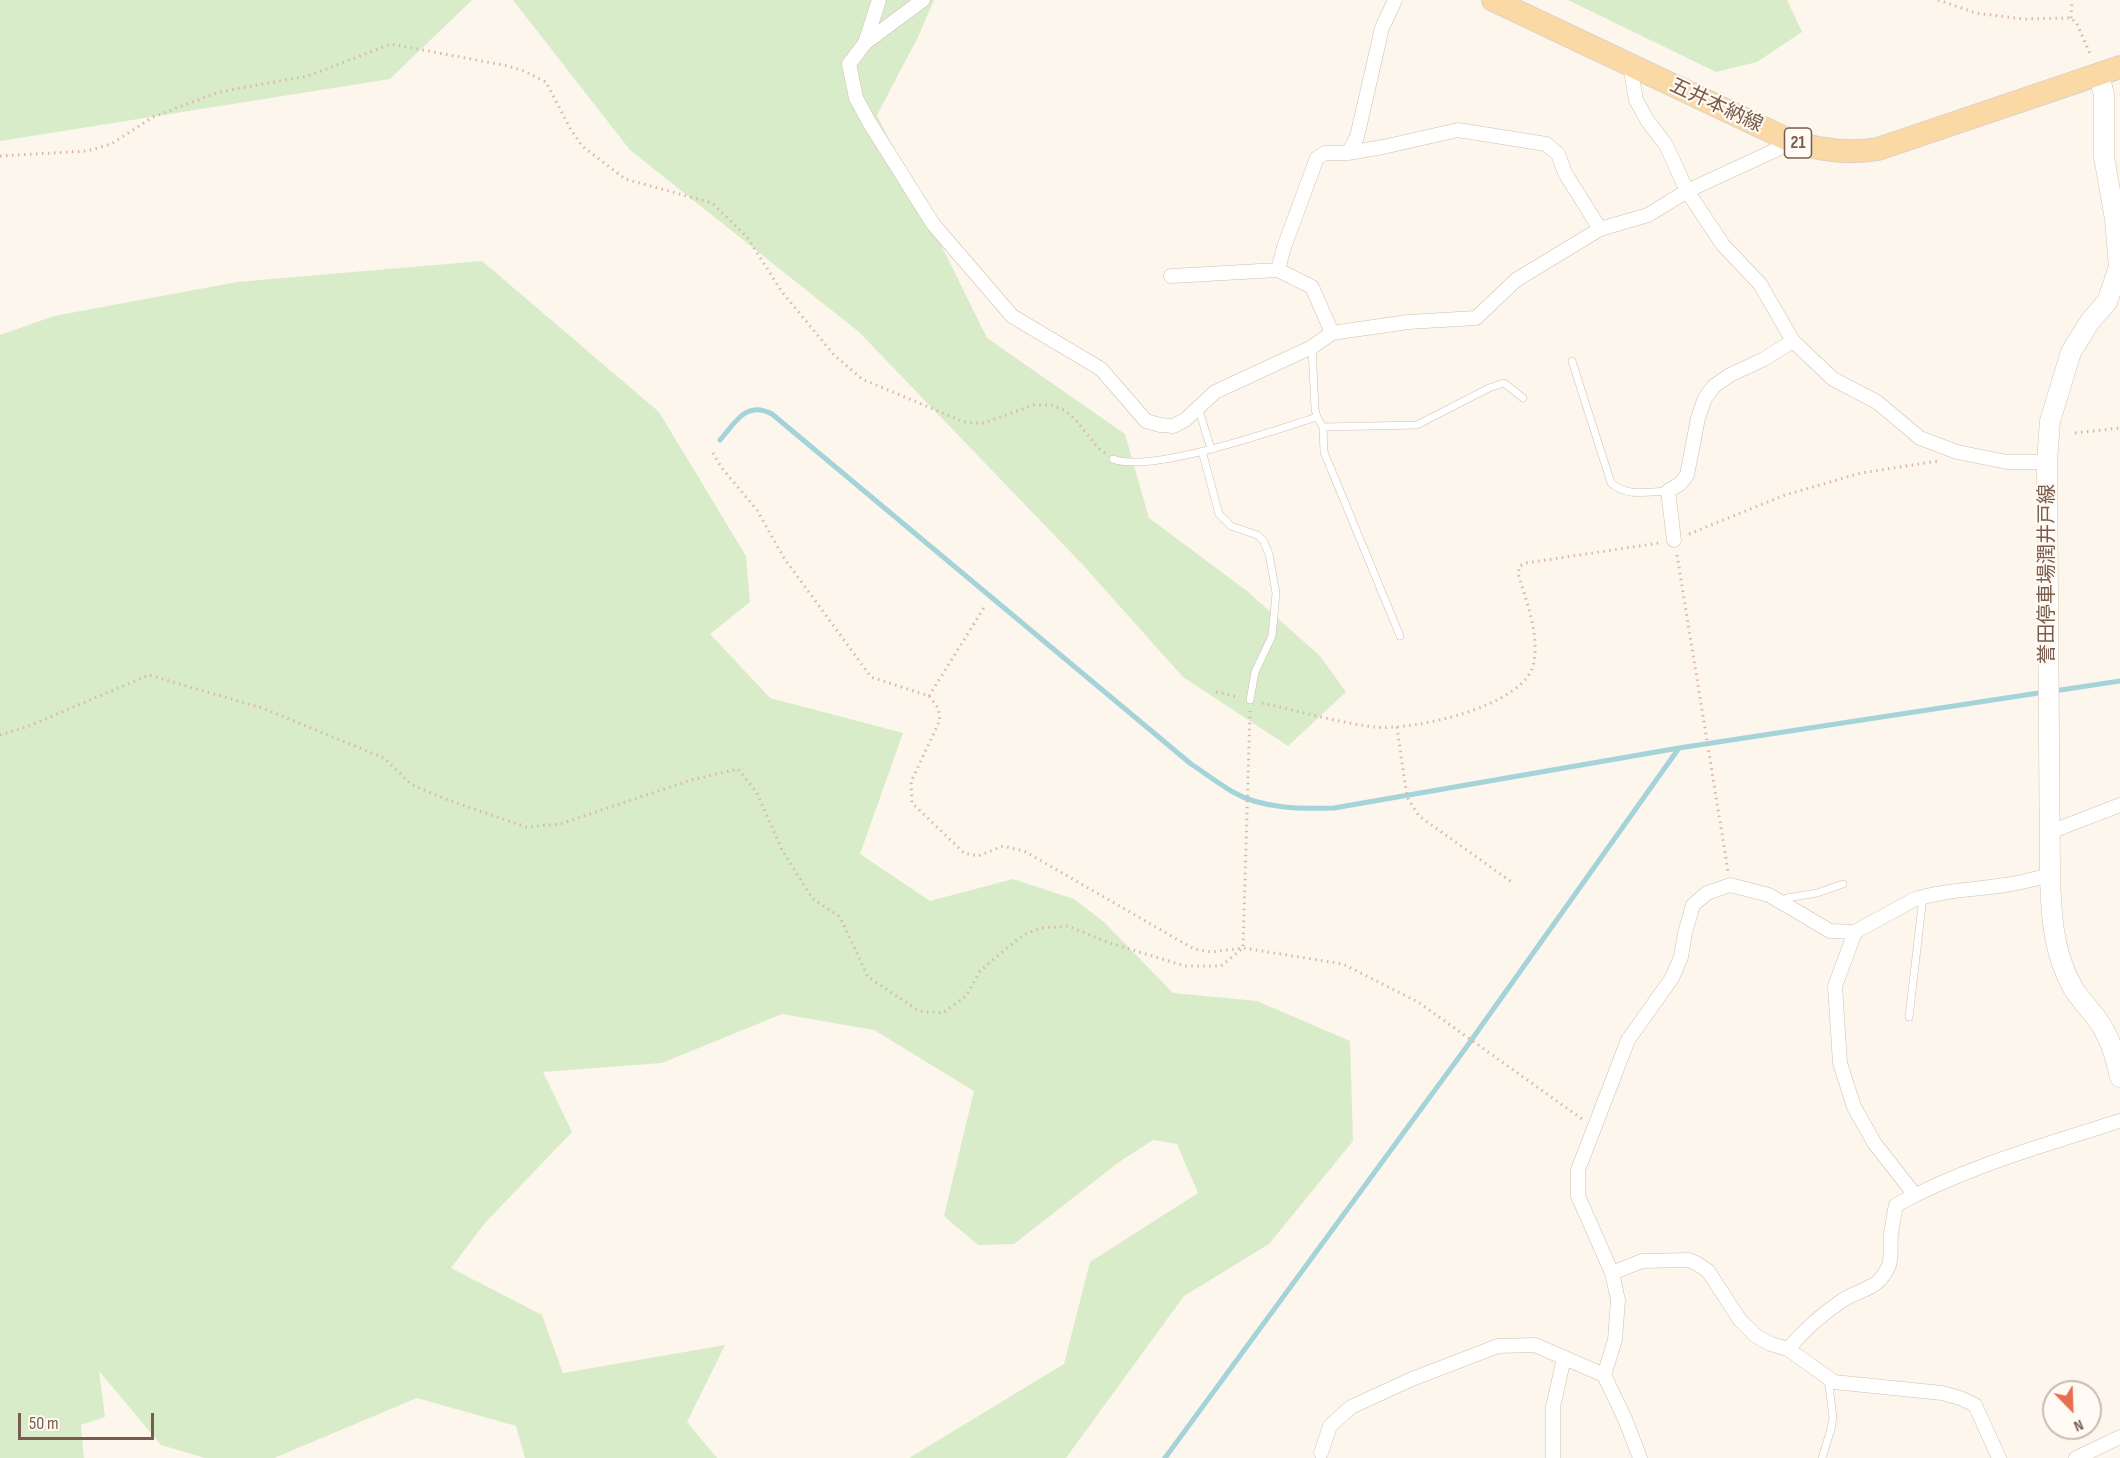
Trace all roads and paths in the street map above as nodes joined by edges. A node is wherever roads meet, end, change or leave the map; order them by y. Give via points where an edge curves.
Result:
1 (879, 0) edge
2 (923, 0) edge
3 (1395, 0) edge
4 (1493, 0) edge
5 (1938, 0) edge
6 (2072, 0) edge
7 (2071, 18) junction
8 (865, 43) junction
9 (1630, 65) junction
10 (2110, 70) edge
11 (1793, 142) junction
12 (1348, 153) junction
13 (0, 156) edge
14 (1688, 191) junction
15 (1600, 230) junction
16 (1278, 270) junction
17 (1171, 276) dead end
18 (1332, 333) junction
19 (1793, 340) junction
20 (1312, 347) junction
21 (1572, 361) dead end
22 (1523, 398) dead end
23 (1198, 407) junction
24 (1317, 417) junction
25 (1323, 428) junction
26 (2120, 428) edge
27 (2075, 433) dead end
28 (1211, 449) junction
29 (1202, 451) junction
30 (1957, 452) junction
31 (713, 453) dead end
32 (1113, 459) joint
33 (2047, 462) junction
34 (1668, 491) junction
35 (1674, 540) junction
36 (985, 606) dead end
37 (1400, 636) dead end
38 (1216, 692) dead end
39 (929, 696) junction
40 (1250, 700) junction
41 (1397, 727) junction
42 (0, 735) edge
43 (2120, 805) edge
44 (2050, 832) junction
45 (2050, 875) junction
46 (1513, 883) dead end
47 (1843, 884) dead end
48 (1730, 885) junction
49 (1923, 897) junction
50 (1783, 903) junction
51 (1855, 932) junction
52 (1243, 948) junction
53 (1909, 1017) dead end
54 (2120, 1077) edge
55 (2120, 1121) edge
56 (1595, 1128) junction
57 (1915, 1195) junction
58 (1612, 1273) junction
59 (1788, 1349) junction
60 (1564, 1358) junction
61 (1604, 1375) junction
62 (1828, 1377) junction
63 (2120, 1437) edge
64 (1321, 1453) dead end
65 (1553, 1458) edge
66 (1640, 1458) edge
67 (1822, 1458) edge
68 (1999, 1458) edge
69 (2076, 1458) edge

1 - 8 street
2 - 8 street
3 - 12 street via 1382,27 1357,137
4 - 9 main road, 五井本納線 / 21
5 - 7 path via 1976,13 2023,19
6 - 7 path
7 - 10 path
8 - 23 street via 849,64 856,98 933,224 1012,316 1101,369 1146,421 1173,426
9 - 11 main road, 五井本納線 / 21
9 - 14 street via 1636,100 1666,146
10 - 11 main road, 五井本納線 / 21 via 1878,149 1824,150
10 - 33 main road, 誉田停車場潤井戸線 via 2104,95 2104,157 2119,267 2107,302 2071,352 2050,421
11 - 14 street
12 - 15 street via 1458,130 1545,144 1558,154 1565,173
12 - 16 street via 1325,153 1317,158
13 - 32 path via 87,151 111,144 153,117 219,92 308,76 391,44 508,66 546,81 582,146 625,179 712,203 747,237 782,292 834,355 862,379 964,422 984,423 1034,405 1051,405 1076,418 1098,448
14 - 15 street via 1648,215
14 - 19 street via 1723,245 1760,284
15 - 18 street via 1516,280 1476,318 1408,322
16 - 17 street
16 - 18 street via 1312,287
18 - 20 street
19 - 30 street via 1833,379 1877,402 1920,438
19 - 34 street via 1714,387 1698,418 1687,475
20 - 23 street via 1215,392
20 - 24 lane
21 - 34 lane via 1611,483 1628,493
22 - 25 lane via 1504,383 1417,424
23 - 28 lane
24 - 25 lane
24 - 28 lane
25 - 37 lane via 1324,452
26 - 27 path
28 - 29 lane
29 - 32 lane via 1124,464
29 - 40 lane via 1219,514 1231,526 1257,535 1269,554 1276,593 1272,636 1255,672
30 - 33 street via 2007,462
30 - 35 path via 1946,460 1861,473 1785,495
31 - 39 path via 757,510 784,558 871,677
33 - 44 main road, 誉田停車場潤井戸線
34 - 35 street
35 - 41 path via 1520,566 1518,573 1535,633 1534,664 1522,683 1503,697 1460,715
35 - 48 path
36 - 39 path
38 - 40 path
39 - 52 path via 938,708 940,720 911,782 912,803 964,853 978,856 1004,846 1024,851 1194,949 1211,952
40 - 41 path via 1375,727
40 - 52 path
41 - 46 path via 1407,797 1419,816
42 - 52 path via 149,675 262,708 384,758 412,785 526,827 560,824 691,780 738,769 757,794 782,850 812,898 840,917 868,977 919,1011 943,1013 966,996 980,971 1001,952 1023,935 1041,928 1068,926 1185,966 1221,966
43 - 44 street
44 - 45 main road, 誉田停車場潤井戸線
45 - 49 street
45 - 54 main road, 誉田停車場潤井戸線 via 2054,933 2065,970 2102,1025
47 - 50 lane via 1787,898
48 - 50 street via 1769,895
48 - 56 street via 1707,893 1693,905 1672,978 1628,1040
49 - 51 street
49 - 53 lane
50 - 51 street via 1830,931
51 - 57 street via 1835,986 1840,1063 1854,1107 1875,1144
52 - 56 path via 1343,964 1418,1002
55 - 57 street via 2009,1156
56 - 58 street via 1578,1170 1578,1196
57 - 59 street via 1896,1205 1890,1263 1881,1280 1822,1315
58 - 59 street via 1642,1261 1696,1263 1708,1271 1740,1320 1756,1336
58 - 61 street via 1618,1300 1617,1326
59 - 62 street
60 - 61 street
60 - 64 street via 1534,1346 1498,1346 1465,1358 1351,1407 1330,1426
60 - 65 street via 1553,1407
61 - 66 street
62 - 67 lane via 1833,1417
62 - 68 street via 1834,1382 1942,1393 1975,1405
63 - 69 street

